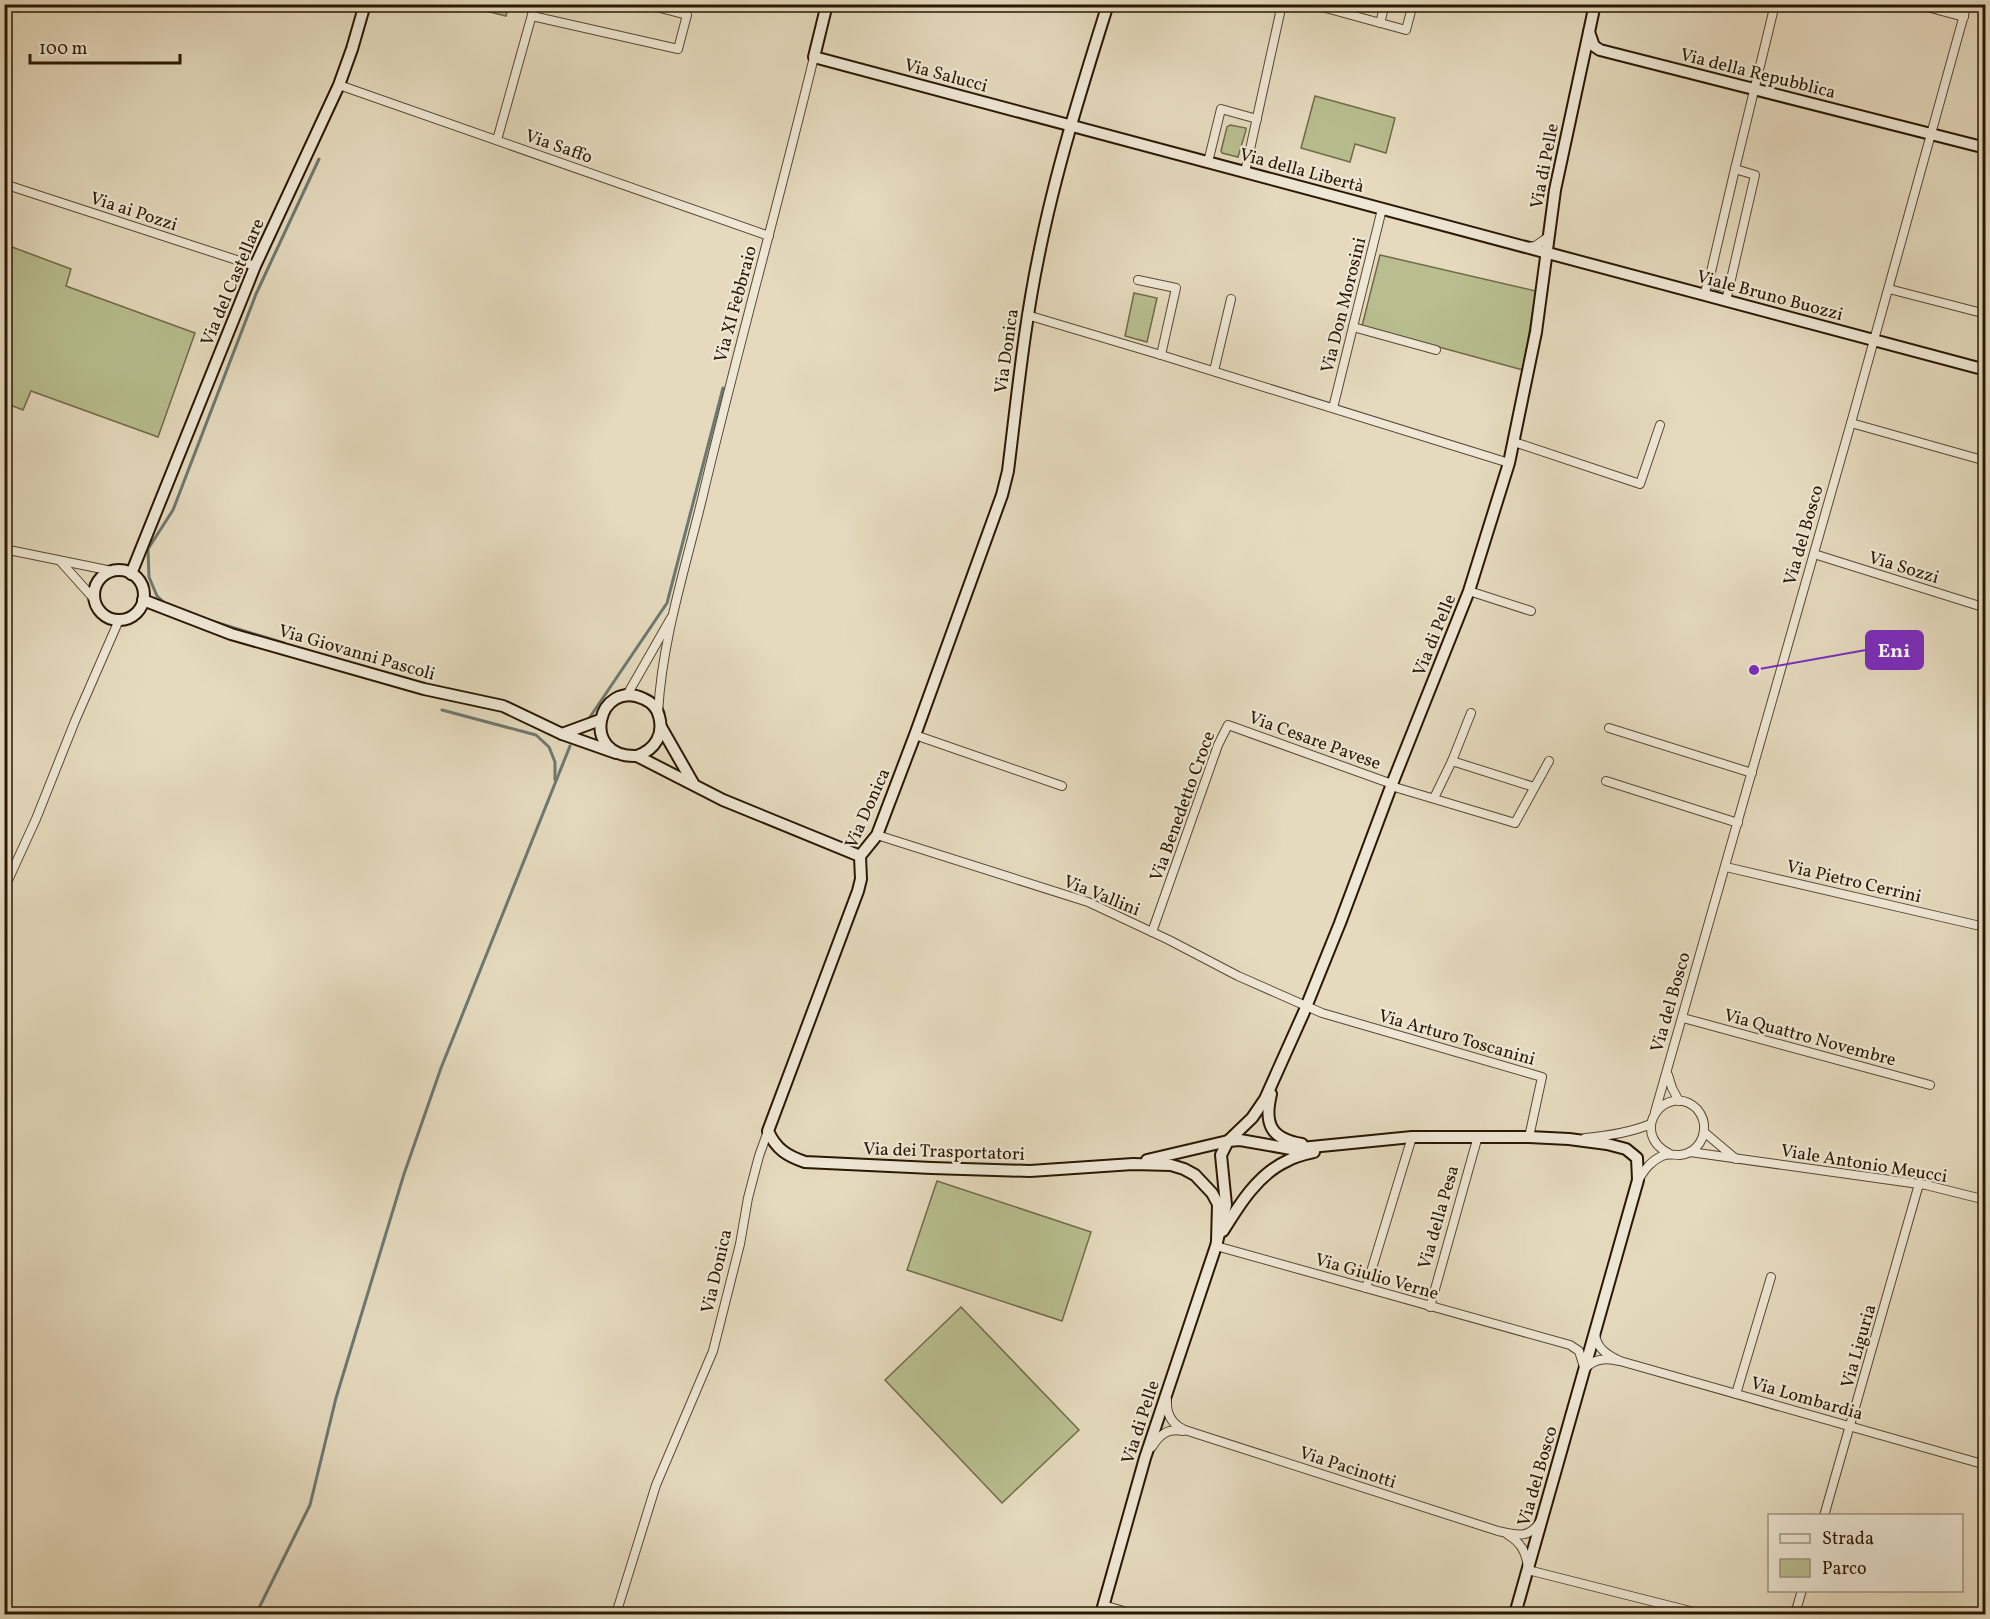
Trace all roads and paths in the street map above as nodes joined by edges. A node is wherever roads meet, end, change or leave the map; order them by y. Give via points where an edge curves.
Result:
1 (365, 4) edge
2 (535, 4) edge
3 (645, 4) edge
4 (827, 4) edge
5 (1108, 4) edge
6 (1282, 4) edge
7 (1311, 4) edge
8 (1385, 4) edge
9 (1413, 4) edge
10 (1595, 4) edge
11 (1775, 4) edge
12 (1916, 4) edge
13 (1967, 4) edge
14 (532, 16) junction
15 (1964, 18) junction
16 (1380, 23) junction
17 (1589, 28) junction
18 (814, 57) junction
19 (339, 86) junction
20 (1753, 89) junction
21 (1257, 119) junction
22 (1070, 126) junction
23 (1930, 133) junction
24 (497, 140) junction
25 (1986, 148) edge
26 (1208, 162) junction
27 (1735, 169) junction
28 (1245, 172) junction
29 (4, 184) edge
30 (1382, 209) junction
31 (769, 236) junction
32 (1548, 237) junction
33 (1526, 248) junction
34 (1545, 252) junction
35 (255, 266) junction
36 (1138, 279) dead end
37 (1709, 280) junction
38 (1729, 287) junction
39 (1889, 289) junction
40 (1704, 295) junction
41 (1231, 299) dead end
42 (1726, 301) junction
43 (1986, 314) edge
44 (1027, 315) junction
45 (1353, 327) junction
46 (1875, 340) junction
47 (1436, 350) dead end
48 (1161, 354) junction
49 (1986, 370) edge
50 (1214, 371) junction
51 (1333, 408) junction
52 (1851, 423) junction
53 (1660, 425) dead end
54 (1514, 442) junction
55 (1986, 461) edge
56 (1509, 463) junction
57 (4, 549) edge
58 (1814, 554) junction
59 (61, 562) junction
60 (112, 571) junction
61 (131, 574) junction
62 (1469, 591) junction
63 (95, 600) junction
64 (143, 600) junction
65 (1986, 608) edge
66 (1531, 611) dead end
67 (675, 612) junction
68 (119, 620) junction
69 (627, 695) junction
70 (658, 713) junction
71 (1471, 713) dead end
72 (600, 720) junction
73 (1228, 725) joint
74 (661, 727) junction
75 (1609, 728) dead end
76 (562, 734) junction
77 (915, 735) junction
78 (616, 753) junction
79 (637, 756) junction
80 (1452, 761) junction
81 (1549, 761) dead end
82 (1752, 773) junction
83 (1606, 782) dead end
84 (693, 784) junction
85 (1391, 785) junction
86 (1062, 786) dead end
87 (1534, 787) junction
88 (1434, 798) junction
89 (1738, 823) junction
90 (877, 835) junction
91 (860, 856) junction
92 (1726, 867) junction
93 (4, 889) edge
94 (1976, 925) dead end
95 (1152, 932) junction
96 (1306, 1007) junction
97 (1683, 1018) junction
98 (1667, 1074) junction
99 (1275, 1077) junction
100 (1930, 1085) dead end
101 (1679, 1101) junction
102 (1655, 1112) junction
103 (1651, 1124) junction
104 (768, 1131) junction
105 (1704, 1132) junction
106 (1478, 1136) junction
107 (1412, 1137) junction
108 (1529, 1137) junction
109 (1569, 1139) junction
110 (1228, 1140) junction
111 (1332, 1146) junction
112 (1690, 1152) junction
113 (1670, 1154) junction
114 (1737, 1160) junction
115 (1132, 1164) junction
116 (1638, 1180) junction
117 (1919, 1184) junction
118 (1986, 1200) edge
119 (1217, 1244) junction
120 (1771, 1276) dead end
121 (1366, 1288) junction
122 (1430, 1307) junction
123 (1596, 1330) junction
124 (1620, 1361) junction
125 (1584, 1370) junction
126 (1171, 1381) junction
127 (1736, 1394) junction
128 (1851, 1426) junction
129 (1188, 1431) junction
130 (1145, 1458) junction
131 (1986, 1465) edge
132 (1824, 1514) edge
133 (1543, 1517) junction
134 (1498, 1531) junction
135 (1528, 1570) junction
136 (1801, 1592) edge
137 (1102, 1610) edge
138 (1676, 1611) edge
139 (616, 1614) edge
140 (1134, 1614) edge
141 (1515, 1614) edge
142 (1702, 1614) edge
143 (1795, 1614) edge

1 - 19 street, Via del Castellare
2 - 14 street
3 - 14 street via 687,15 678,49
4 - 18 street, Via XI Febbraio
5 - 22 street, Via Donica
6 - 21 street
7 - 16 street
8 - 16 street
9 - 16 street via 1406,30
10 - 17 street, Via di Pelle
11 - 20 street
12 - 15 street
13 - 15 street, Via del Bosco
14 - 24 street
15 - 23 street, Via del Bosco
17 - 20 street, Via della Repubblica via 1594,46 1600,50
17 - 32 street, Via di Pelle
18 - 22 street, Via Salucci
18 - 31 street, Via XI Febbraio
19 - 24 street, Via Saffo
19 - 35 street, Via del Castellare
20 - 23 street, Via della Repubblica
20 - 27 street
21 - 26 street via 1221,109
21 - 28 street
22 - 26 street, Via della Libertà
22 - 44 street, Via Donica
23 - 25 street, Via della Repubblica
23 - 39 street, Via del Bosco
24 - 31 street, Via Saffo
26 - 28 street, Via della Libertà
27 - 37 street
27 - 38 street via 1755,175
28 - 30 street, Via della Libertà
29 - 35 street, Via ai Pozzi
30 - 33 street, Via della Libertà
30 - 45 street, Via Don Morosini
31 - 67 street, Via XI Febbraio
32 - 33 street
32 - 34 street, Via di Pelle
33 - 34 street, Via della Libertà
34 - 40 street, Viale Bruno Buozzi
34 - 54 street, Via di Pelle via 1536,332
35 - 61 street, Via del Castellare
36 - 48 street via 1176,288
37 - 38 street
37 - 40 street
38 - 42 street
39 - 43 street
39 - 46 street, Via del Bosco
40 - 42 street, Viale Bruno Buozzi
41 - 50 street
42 - 46 street, Viale Bruno Buozzi
44 - 48 street
44 - 77 street, Via Donica via 1002,495
45 - 47 street
45 - 51 street, Via Don Morosini
46 - 49 street, Viale Bruno Buozzi
46 - 52 street, Via del Bosco
48 - 50 street
50 - 51 street
51 - 56 street
52 - 55 street
52 - 58 street, Via del Bosco
53 - 54 street via 1640,484
54 - 56 street, Via di Pelle
56 - 62 street, Via di Pelle
57 - 59 street
58 - 65 street, Via Sozzi
58 - 82 street, Via del Bosco
59 - 60 street
59 - 63 street
60 - 61 street
60 - 63 street via 98,582
61 - 64 street via 140,582
62 - 66 street
62 - 85 street, Via di Pelle
63 - 68 street via 105,616
64 - 68 street via 135,615
64 - 76 street, Via Giovanni Pascoli via 231,634 424,689 503,706
67 - 69 street, Via XI Febbraio
67 - 70 street, Via XI Febbraio via 660,679
68 - 93 street
69 - 70 street via 648,700
69 - 72 street via 608,705
70 - 74 street
71 - 80 street
72 - 76 street
72 - 78 street via 603,740
73 - 85 street, Via Cesare Pavese
73 - 95 street, Via Benedetto Croce
74 - 79 street via 653,747
74 - 84 street
75 - 82 street
76 - 78 street, Via Giovanni Pascoli
77 - 86 street
77 - 90 street, Via Donica
78 - 79 street, Via Giovanni Pascoli
79 - 84 street, Via Giovanni Pascoli
80 - 87 street
80 - 88 street
81 - 87 street
82 - 89 street, Via del Bosco
83 - 89 street
84 - 91 street, Via Giovanni Pascoli
85 - 88 street, Via Cesare Pavese
85 - 96 street, Via di Pelle
87 - 88 street, Via Cesare Pavese via 1515,823
89 - 92 street, Via del Bosco
90 - 91 street, Via Donica
90 - 95 street, Via Vallini via 1088,902
91 - 104 street, Via Donica via 858,891
92 - 94 street, Via Pietro Cerrini
92 - 97 street, Via del Bosco
95 - 96 street, Via Vallini
96 - 99 street, Via di Pelle
96 - 108 street, Via Arturo Toscanini via 1542,1077
97 - 98 street, Via del Bosco
97 - 100 street, Via Quattro Novembre
98 - 101 street, Via del Bosco
98 - 102 street, Via del Bosco
99 - 110 street, Via di Pelle via 1252,1118
99 - 111 street, Via della Pesa via 1267,1109 1275,1133 1299,1144
101 - 102 street via 1669,1102
101 - 105 street via 1699,1111
102 - 103 street, Via del Bosco
103 - 109 street, Via della Pesa via 1636,1131
103 - 113 street via 1655,1143
104 - 115 street, Via dei Trasportatori via 779,1149 805,1162 1030,1171
104 - 139 street, Via Donica via 748,1198 713,1352 656,1485
105 - 112 street via 1701,1142
105 - 114 street
106 - 107 street, Via della Pesa
106 - 108 street, Via della Pesa
106 - 122 street, Via della Pesa
107 - 111 street, Via della Pesa
107 - 121 street
108 - 109 street, Via della Pesa
109 - 116 street, Via della Pesa via 1626,1149 1636,1158
110 - 111 street, Via della Pesa via 1291,1149
110 - 115 street, Via dei Trasportatori
110 - 119 street, Via di Pelle via 1220,1161 1226,1205
111 - 119 street, Via di Pelle via 1274,1168 1236,1209
112 - 113 street, Via del Bosco
112 - 114 street, Viale Antonio Meucci
113 - 116 street, Via del Bosco via 1655,1160
114 - 117 street, Viale Antonio Meucci
115 - 119 street, Via dei Trasportatori via 1171,1165 1201,1180 1218,1204
116 - 123 street, Via del Bosco
117 - 118 street, Viale Antonio Meucci
117 - 128 street, Via Liguria
119 - 121 street, Via Giulio Verne
119 - 126 street, Via di Pelle
120 - 127 street
121 - 122 street, Via Giulio Verne
122 - 125 street, Via Giulio Verne via 1570,1345 1579,1352
123 - 124 street, Via Lombardia via 1598,1344
123 - 125 street, Via del Bosco
124 - 125 street, Via Lombardia via 1598,1360
124 - 127 street, Via Lombardia
125 - 133 street, Via del Bosco
126 - 129 street, Via Pacinotti via 1168,1413 1174,1423
126 - 130 street, Via di Pelle
127 - 128 street, Via Lombardia
128 - 131 street, Via Lombardia
128 - 132 street, Via Liguria
129 - 130 street, Via Pacinotti via 1163,1433
129 - 134 street, Via Pacinotti
130 - 137 street, Via di Pelle
133 - 134 street, Via Pacinotti via 1527,1535
133 - 135 street, Via del Bosco
134 - 135 street, Via Pacinotti via 1522,1546
135 - 138 street
135 - 141 street, Via del Bosco
136 - 143 street
137 - 140 street
138 - 142 street

